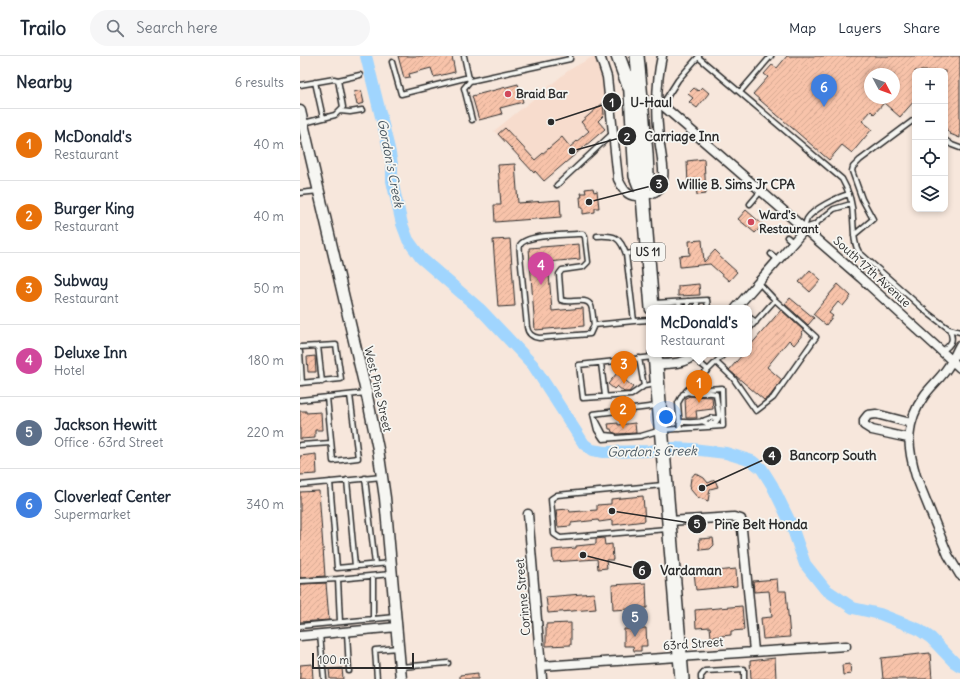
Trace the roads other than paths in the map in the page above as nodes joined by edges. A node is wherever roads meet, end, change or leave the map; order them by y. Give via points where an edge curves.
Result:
1 (464, 56) edge
2 (570, 56) edge
3 (600, 56) edge
4 (618, 56) edge
5 (628, 56) edge
6 (637, 56) edge
7 (645, 56) edge
8 (662, 56) edge
9 (699, 56) edge
10 (771, 56) edge
11 (392, 62) dead end
12 (360, 75) dead end
13 (469, 79) junction
14 (338, 80) junction
15 (316, 82) junction
16 (300, 85) edge
17 (635, 86) junction
18 (740, 92) junction
19 (659, 105) junction
20 (362, 110) dead end
21 (300, 111) edge
22 (340, 111) junction
23 (323, 118) junction
24 (472, 120) dead end
25 (912, 121) edge
26 (303, 123) junction
27 (614, 132) junction
28 (948, 142) edge
29 (960, 148) edge
30 (557, 185) dead end
31 (319, 191) junction
32 (761, 191) junction
33 (300, 193) edge
34 (849, 194) junction
35 (643, 196) junction
36 (750, 204) dead end
37 (851, 204) junction
38 (805, 229) junction
39 (854, 235) junction
40 (597, 236) dead end
41 (648, 251) junction
42 (626, 254) junction
43 (758, 282) junction
44 (775, 300) junction
45 (688, 301) junction
46 (697, 301) junction
47 (671, 302) joint
48 (679, 302) junction
49 (652, 305) edge
50 (680, 305) edge
51 (688, 305) edge
52 (697, 305) edge
53 (708, 305) edge
54 (739, 305) edge
55 (752, 319) edge
56 (646, 320) edge
57 (634, 321) junction
58 (756, 322) junction
59 (594, 325) junction
60 (752, 326) edge
61 (949, 329) junction
62 (960, 332) edge
63 (960, 345) edge
64 (318, 346) junction
65 (300, 347) edge
66 (300, 352) edge
67 (942, 352) junction
68 (693, 357) edge
69 (696, 357) edge
70 (721, 357) edge
71 (639, 358) junction
72 (656, 358) edge
73 (952, 361) junction
74 (716, 362) junction
75 (601, 363) junction
76 (960, 368) edge
77 (708, 370) junction
78 (322, 382) junction
79 (301, 383) edge
80 (658, 384) junction
81 (644, 386) junction
82 (366, 393) junction
83 (686, 393) junction
84 (350, 395) junction
85 (605, 396) junction
86 (327, 397) junction
87 (300, 400) edge
88 (659, 406) junction
89 (679, 422) junction
90 (911, 422) junction
91 (680, 429) junction
92 (661, 434) junction
93 (908, 438) junction
94 (331, 443) junction
95 (300, 445) edge
96 (382, 477) junction
97 (365, 478) junction
98 (346, 480) junction
99 (330, 482) junction
100 (300, 485) edge
101 (666, 485) junction
102 (528, 514) dead end
103 (669, 525) junction
104 (391, 563) junction
105 (375, 564) junction
106 (355, 566) junction
107 (392, 574) junction
108 (960, 575) edge
109 (373, 576) junction
110 (338, 579) junction
111 (300, 581) edge
112 (373, 619) junction
113 (340, 622) junction
114 (396, 622) junction
115 (300, 626) edge
116 (347, 632) junction
117 (320, 634) junction
118 (300, 636) edge
119 (846, 646) dead end
120 (398, 648) junction
121 (754, 652) junction
122 (680, 658) junction
123 (448, 663) dead end
124 (541, 666) junction
125 (400, 667) junction
126 (349, 671) dead end
127 (324, 679) edge
128 (377, 679) edge
129 (401, 679) edge
130 (542, 679) edge
131 (682, 679) edge
132 (702, 679) edge
133 (744, 679) edge

1 - 13 lane
2 - 13 lane via 570,59
3 - 27 street via 607,77
4 - 17 main road
5 - 17 main road, US 11
6 - 17 main road, US 11
7 - 17 main road
8 - 19 street via 659,71
9 - 18 lane
9 - 19 lane
10 - 18 lane
11 - 13 lane via 401,94
12 - 14 lane
13 - 24 lane via 464,88
14 - 15 lane
14 - 22 lane via 343,108
15 - 16 lane
15 - 23 lane
17 - 35 main road, US 11 via 647,175
18 - 34 lane via 840,177
19 - 32 street, South 17th Avenue
19 - 35 street via 662,184 656,191
20 - 22 lane
21 - 26 street, West Pine Street
22 - 23 lane
23 - 26 lane
25 - 39 lane via 853,167 852,171 862,199 873,219
26 - 31 street, West Pine Street via 306,148
27 - 30 lane
27 - 35 street via 618,179 624,191 632,196
28 - 29 lane
31 - 33 lane
31 - 82 street, West Pine Street
32 - 36 lane
32 - 38 street, South 17th Avenue
34 - 37 lane
34 - 38 lane via 835,199 813,213 807,219
35 - 41 main road, US 11
37 - 38 lane via 834,210
37 - 39 lane
38 - 43 street via 790,239 774,257
38 - 67 street, South 17th Avenue
39 - 61 lane via 862,255
40 - 42 lane via 612,235 618,239
41 - 42 lane
41 - 49 main road, US 11
42 - 57 lane
43 - 44 lane
43 - 54 street
44 - 58 lane
44 - 74 lane via 816,337 773,398 756,411 733,378
45 - 46 lane
45 - 48 lane
45 - 51 lane
46 - 52 lane
46 - 53 lane via 707,300
47 - 48 lane
47 - 49 lane
48 - 50 lane
55 - 58 lane
56 - 57 lane
57 - 59 lane
58 - 60 lane
59 - 59 lane via 591,305 588,302 561,300 559,274 562,270 583,267 588,262 583,234 533,238 523,242 520,246 527,327 530,335 539,338 590,334
61 - 62 lane
61 - 67 lane via 952,343
63 - 73 street
64 - 65 lane
64 - 78 lane
64 - 78 lane via 336,345 341,379
66 - 79 lane
67 - 73 street, South 17th Avenue
68 - 72 street via 681,363
69 - 77 lane
70 - 74 lane
71 - 72 lane
71 - 75 lane
71 - 81 lane
72 - 80 main road
73 - 76 street, South 17th Avenue
73 - 90 street via 925,395
74 - 77 lane
75 - 85 lane
75 - 85 lane via 579,365 583,398
77 - 83 lane
78 - 79 lane
80 - 81 lane
80 - 88 main road
81 - 85 lane via 630,395
82 - 84 lane
82 - 96 street, West Pine Street
83 - 89 lane via 678,403
83 - 89 lane via 716,394 719,416 718,419 715,417 702,422
83 - 91 lane via 693,390 722,388 723,426
84 - 86 lane
84 - 94 lane via 358,458 333,461
86 - 87 lane
86 - 94 lane
88 - 92 main road
88 - 92 lane via 593,414 597,430 603,439
89 - 91 lane
90 - 93 street
90 - 93 street via 876,414 868,415 864,420 864,424 872,430
91 - 92 lane
92 - 101 main road
93 - 108 street via 916,476 948,555
94 - 95 lane
96 - 97 lane
96 - 104 street, West Pine Street
97 - 98 lane
97 - 105 lane
98 - 99 lane
98 - 106 lane
99 - 100 lane
99 - 106 lane via 337,568
101 - 103 main road
101 - 103 lane via 557,495 551,499 554,534 560,538
102 - 124 street, Corinne Street
103 - 121 street via 734,516 741,519
103 - 122 main road
104 - 105 lane
104 - 107 street, West Pine Street
105 - 106 lane
107 - 109 lane
107 - 114 street, West Pine Street
109 - 110 lane
109 - 112 lane
110 - 111 lane
110 - 113 lane
112 - 113 lane
112 - 114 lane
113 - 115 lane
114 - 116 street
114 - 120 street, West Pine Street
116 - 117 street
116 - 126 lane
117 - 118 street
117 - 127 lane
119 - 121 street, 63rd Street
120 - 125 street, West Pine Street
120 - 128 lane via 375,650
121 - 122 street, 63rd Street
122 - 124 street, 63rd Street
122 - 131 main road
123 - 125 lane
124 - 130 street, Corinne Street
125 - 129 street, West Pine Street
132 - 133 lane via 705,671 744,669

